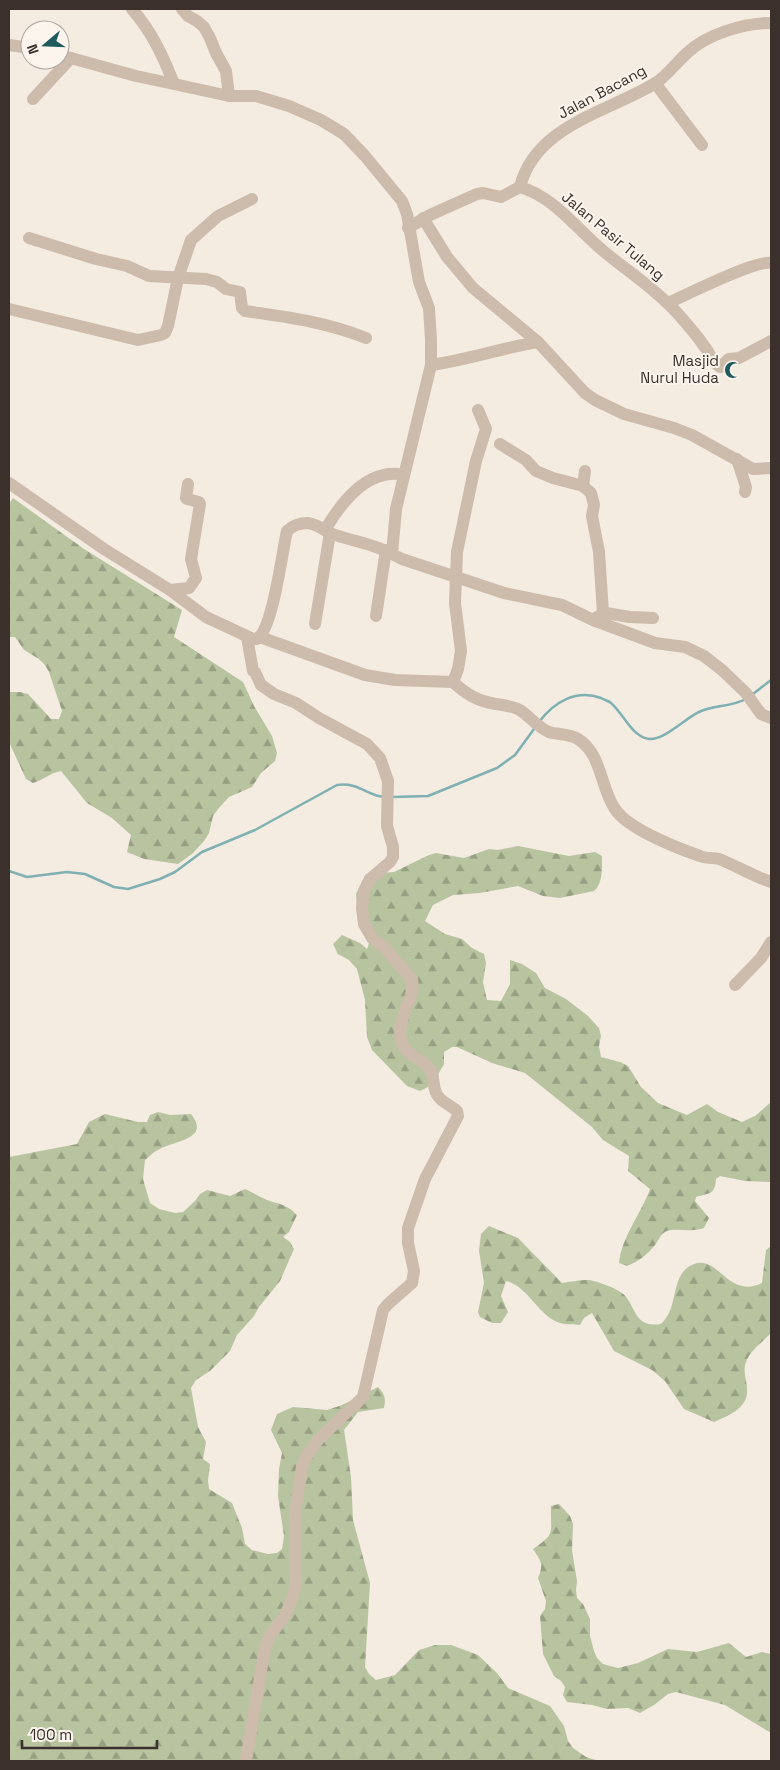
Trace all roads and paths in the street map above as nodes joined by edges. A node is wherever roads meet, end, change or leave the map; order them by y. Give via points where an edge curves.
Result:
1 (132, 9) edge
2 (182, 9) edge
3 (771, 23) edge
4 (70, 58) edge
5 (56, 70) edge
6 (656, 83) junction
7 (174, 84) junction
8 (229, 96) junction
9 (33, 100) dead end
10 (702, 145) dead end
11 (520, 187) junction
12 (252, 199) dead end
13 (423, 218) junction
14 (408, 228) junction
15 (29, 238) dead end
16 (770, 267) edge
17 (178, 278) junction
18 (668, 303) junction
19 (9, 309) edge
20 (366, 338) dead end
21 (771, 341) edge
22 (538, 342) junction
23 (431, 365) junction
24 (478, 410) dead end
25 (500, 444) dead end
26 (737, 459) junction
27 (771, 468) edge
28 (586, 471) dead end
29 (404, 474) junction
30 (9, 484) edge
31 (188, 484) dead end
32 (583, 486) junction
33 (745, 492) dead end
34 (327, 531) junction
35 (389, 552) junction
36 (456, 576) junction
37 (170, 590) junction
38 (376, 616) dead end
39 (598, 617) junction
40 (653, 618) dead end
41 (315, 624) dead end
42 (254, 637) junction
43 (453, 682) junction
44 (771, 718) edge
45 (771, 882) edge
46 (771, 942) edge
47 (735, 985) dead end
48 (246, 1761) edge

1 - 7 street via 157,43
2 - 8 street via 204,27 210,38 226,71
3 - 6 street, Jalan Bacang via 714,35 690,50
4 - 7 street
5 - 9 street
6 - 10 street
6 - 11 street, Jalan Bacang via 582,119 555,136 525,169
7 - 8 street
8 - 14 street via 256,96 289,106 344,134 402,201
11 - 13 street via 501,197 477,194
11 - 18 street, Jalan Pasir Tulang via 562,211 599,248
12 - 17 street via 218,216 192,240
13 - 14 street
13 - 22 street via 461,276
14 - 23 street via 419,282 429,308
15 - 17 street via 127,266 149,276
16 - 18 street via 753,266
17 - 19 street via 165,332 145,340
17 - 20 street via 206,279 238,291 245,311 302,318
18 - 21 street, Jalan Pasir Tulang via 720,367 728,359 739,358
22 - 23 street
22 - 26 street via 595,400 624,414 692,435
23 - 29 street
24 - 36 street via 486,430 467,499
25 - 32 street via 526,460 536,471
26 - 27 street via 753,469
26 - 33 street
28 - 32 street
29 - 34 street via 384,475 365,483 347,500
29 - 35 street
30 - 37 street
31 - 37 street via 186,498 200,504 191,559 196,578 189,588
32 - 39 street via 591,493 594,505 592,516 599,552
34 - 35 street
34 - 41 street
34 - 42 street via 302,523 287,530 274,601 263,633
35 - 36 street
35 - 38 street
36 - 39 street via 504,593 562,605
36 - 43 street via 455,603 461,651
37 - 42 street via 206,617
39 - 40 street
39 - 44 street via 655,643 685,647 704,656 746,693 760,714
42 - 43 street via 365,675 395,680
42 - 48 street via 253,671 261,684 366,744 380,758 388,781 387,826 393,857 370,879 364,891 364,924 372,938 412,980 401,1026 403,1044 411,1055 429,1068 439,1098 458,1113 428,1173 408,1233 414,1274 410,1286 383,1310 363,1397 318,1440 302,1467 295,1513 296,1582 286,1614 265,1647
43 - 45 street via 473,698 511,706 549,732 567,734 587,746 614,808 631,825 701,857 717,858
46 - 47 street via 761,958

